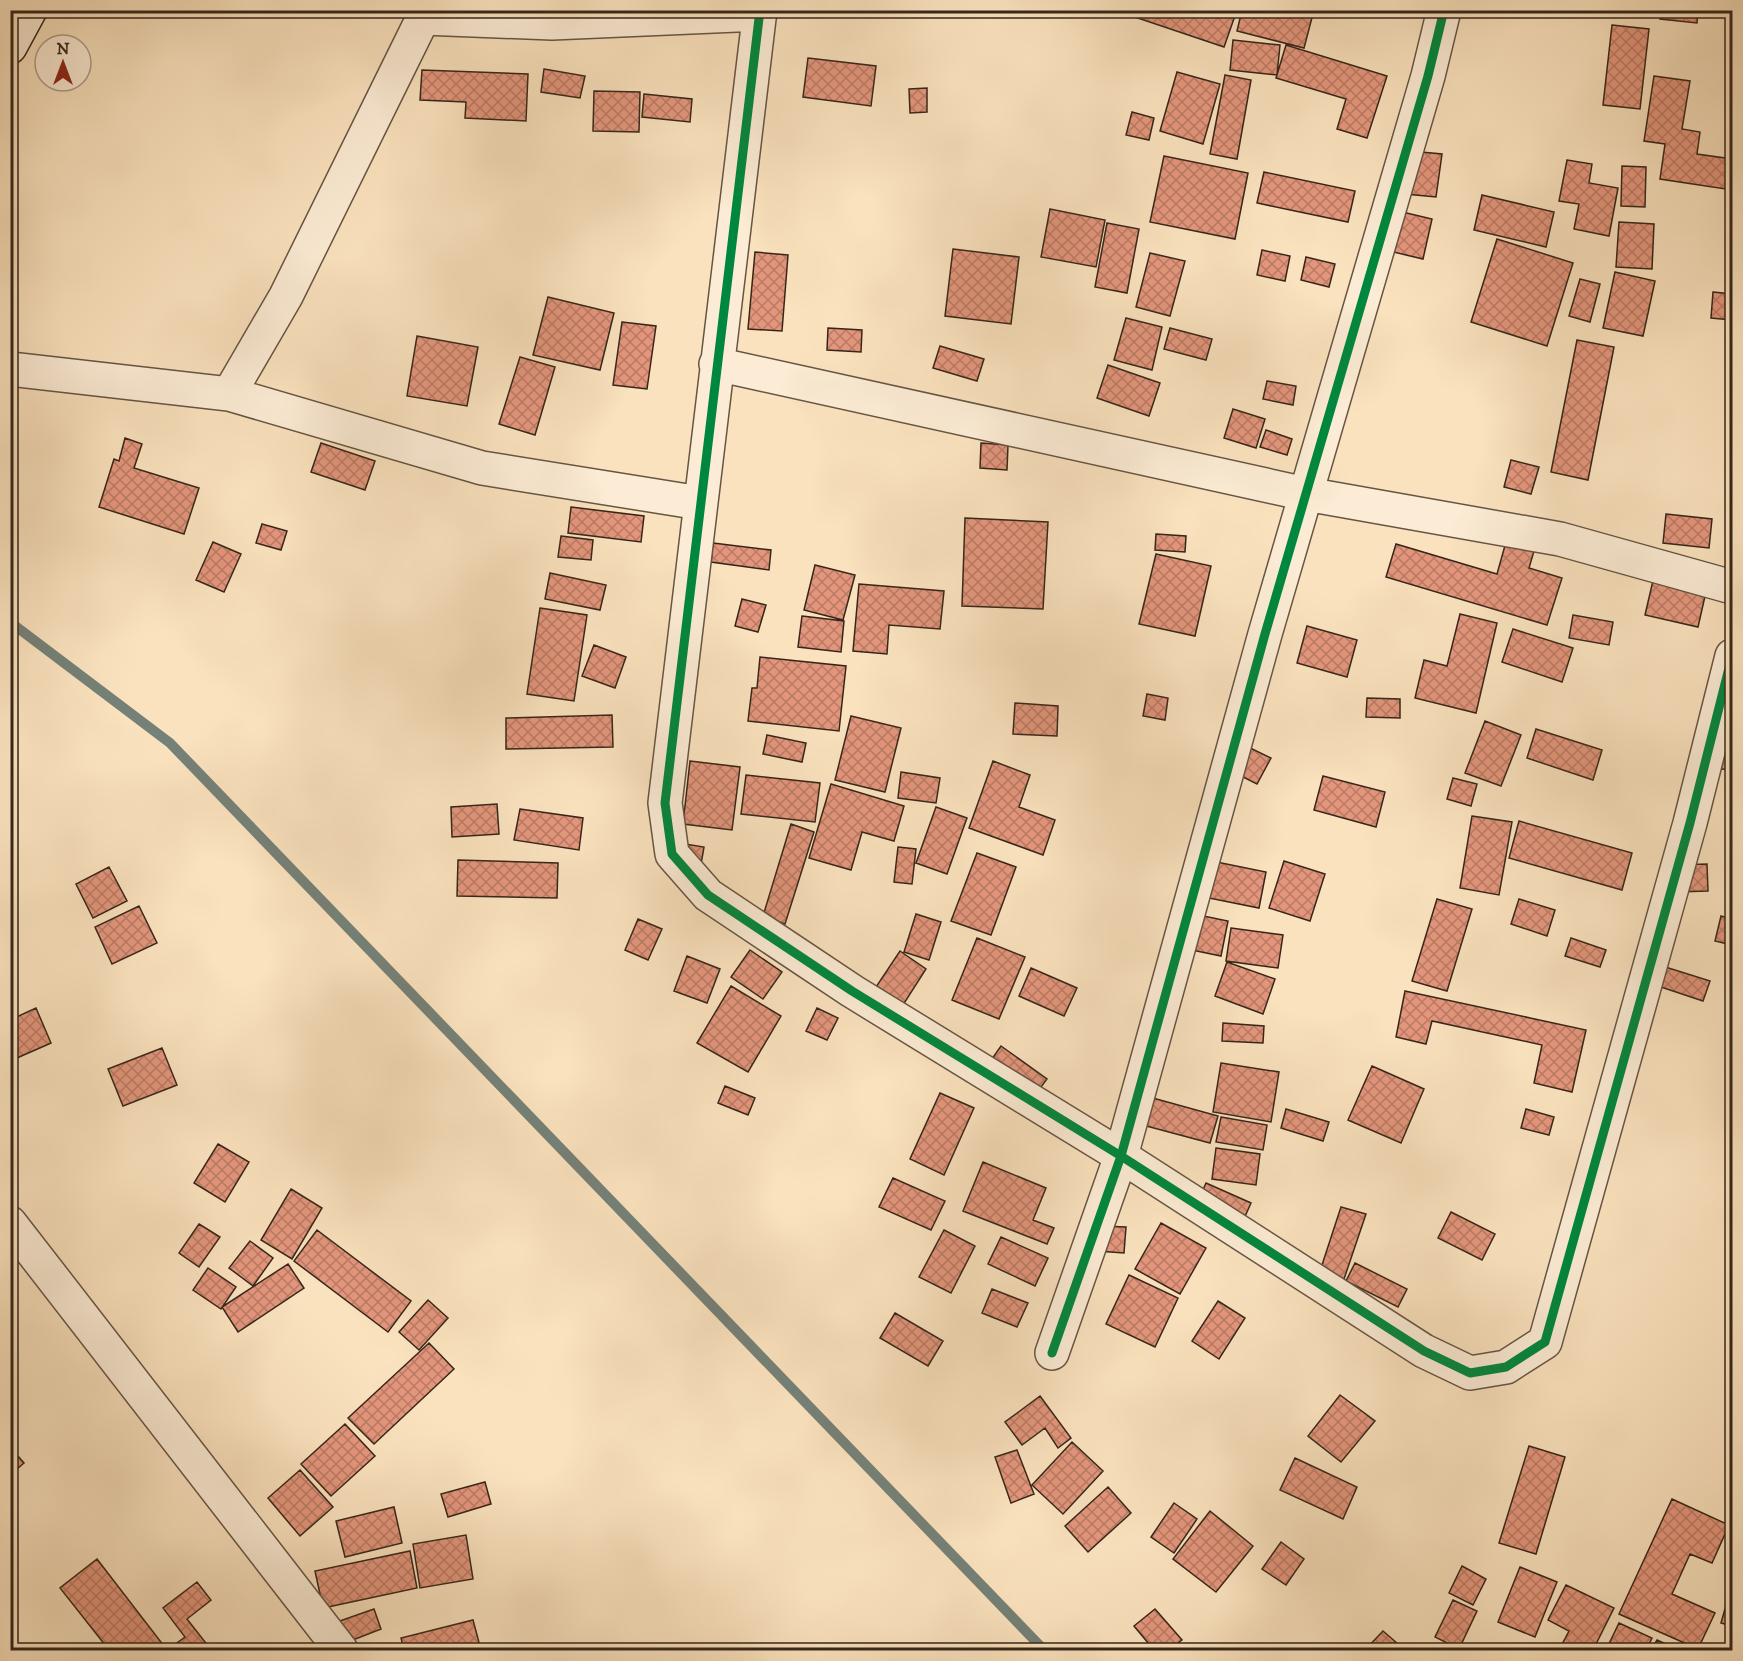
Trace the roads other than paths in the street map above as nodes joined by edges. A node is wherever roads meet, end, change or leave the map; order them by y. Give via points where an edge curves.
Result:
1 (30, 10) edge
2 (1444, 10) edge
3 (760, 12) edge
4 (417, 14) edge
5 (10, 47) edge
6 (716, 364) junction
7 (10, 369) edge
8 (229, 394) junction
9 (1306, 494) junction
10 (700, 504) junction
11 (1732, 587) edge
12 (1732, 656) edge
13 (1121, 1156) junction
14 (10, 1223) edge
15 (1052, 1353) dead end
16 (341, 1650) edge

1 - 5 street
2 - 9 street
3 - 4 street via 552,23
3 - 6 street
4 - 8 street via 286,296
6 - 9 street
6 - 10 street
7 - 8 street
8 - 10 street via 482,468
9 - 11 street via 1560,539
9 - 13 street
10 - 13 street via 664,802 672,854 708,895 852,991
12 - 13 street via 1690,823 1545,1342 1506,1367 1470,1373 1424,1351
13 - 15 street
14 - 16 street

